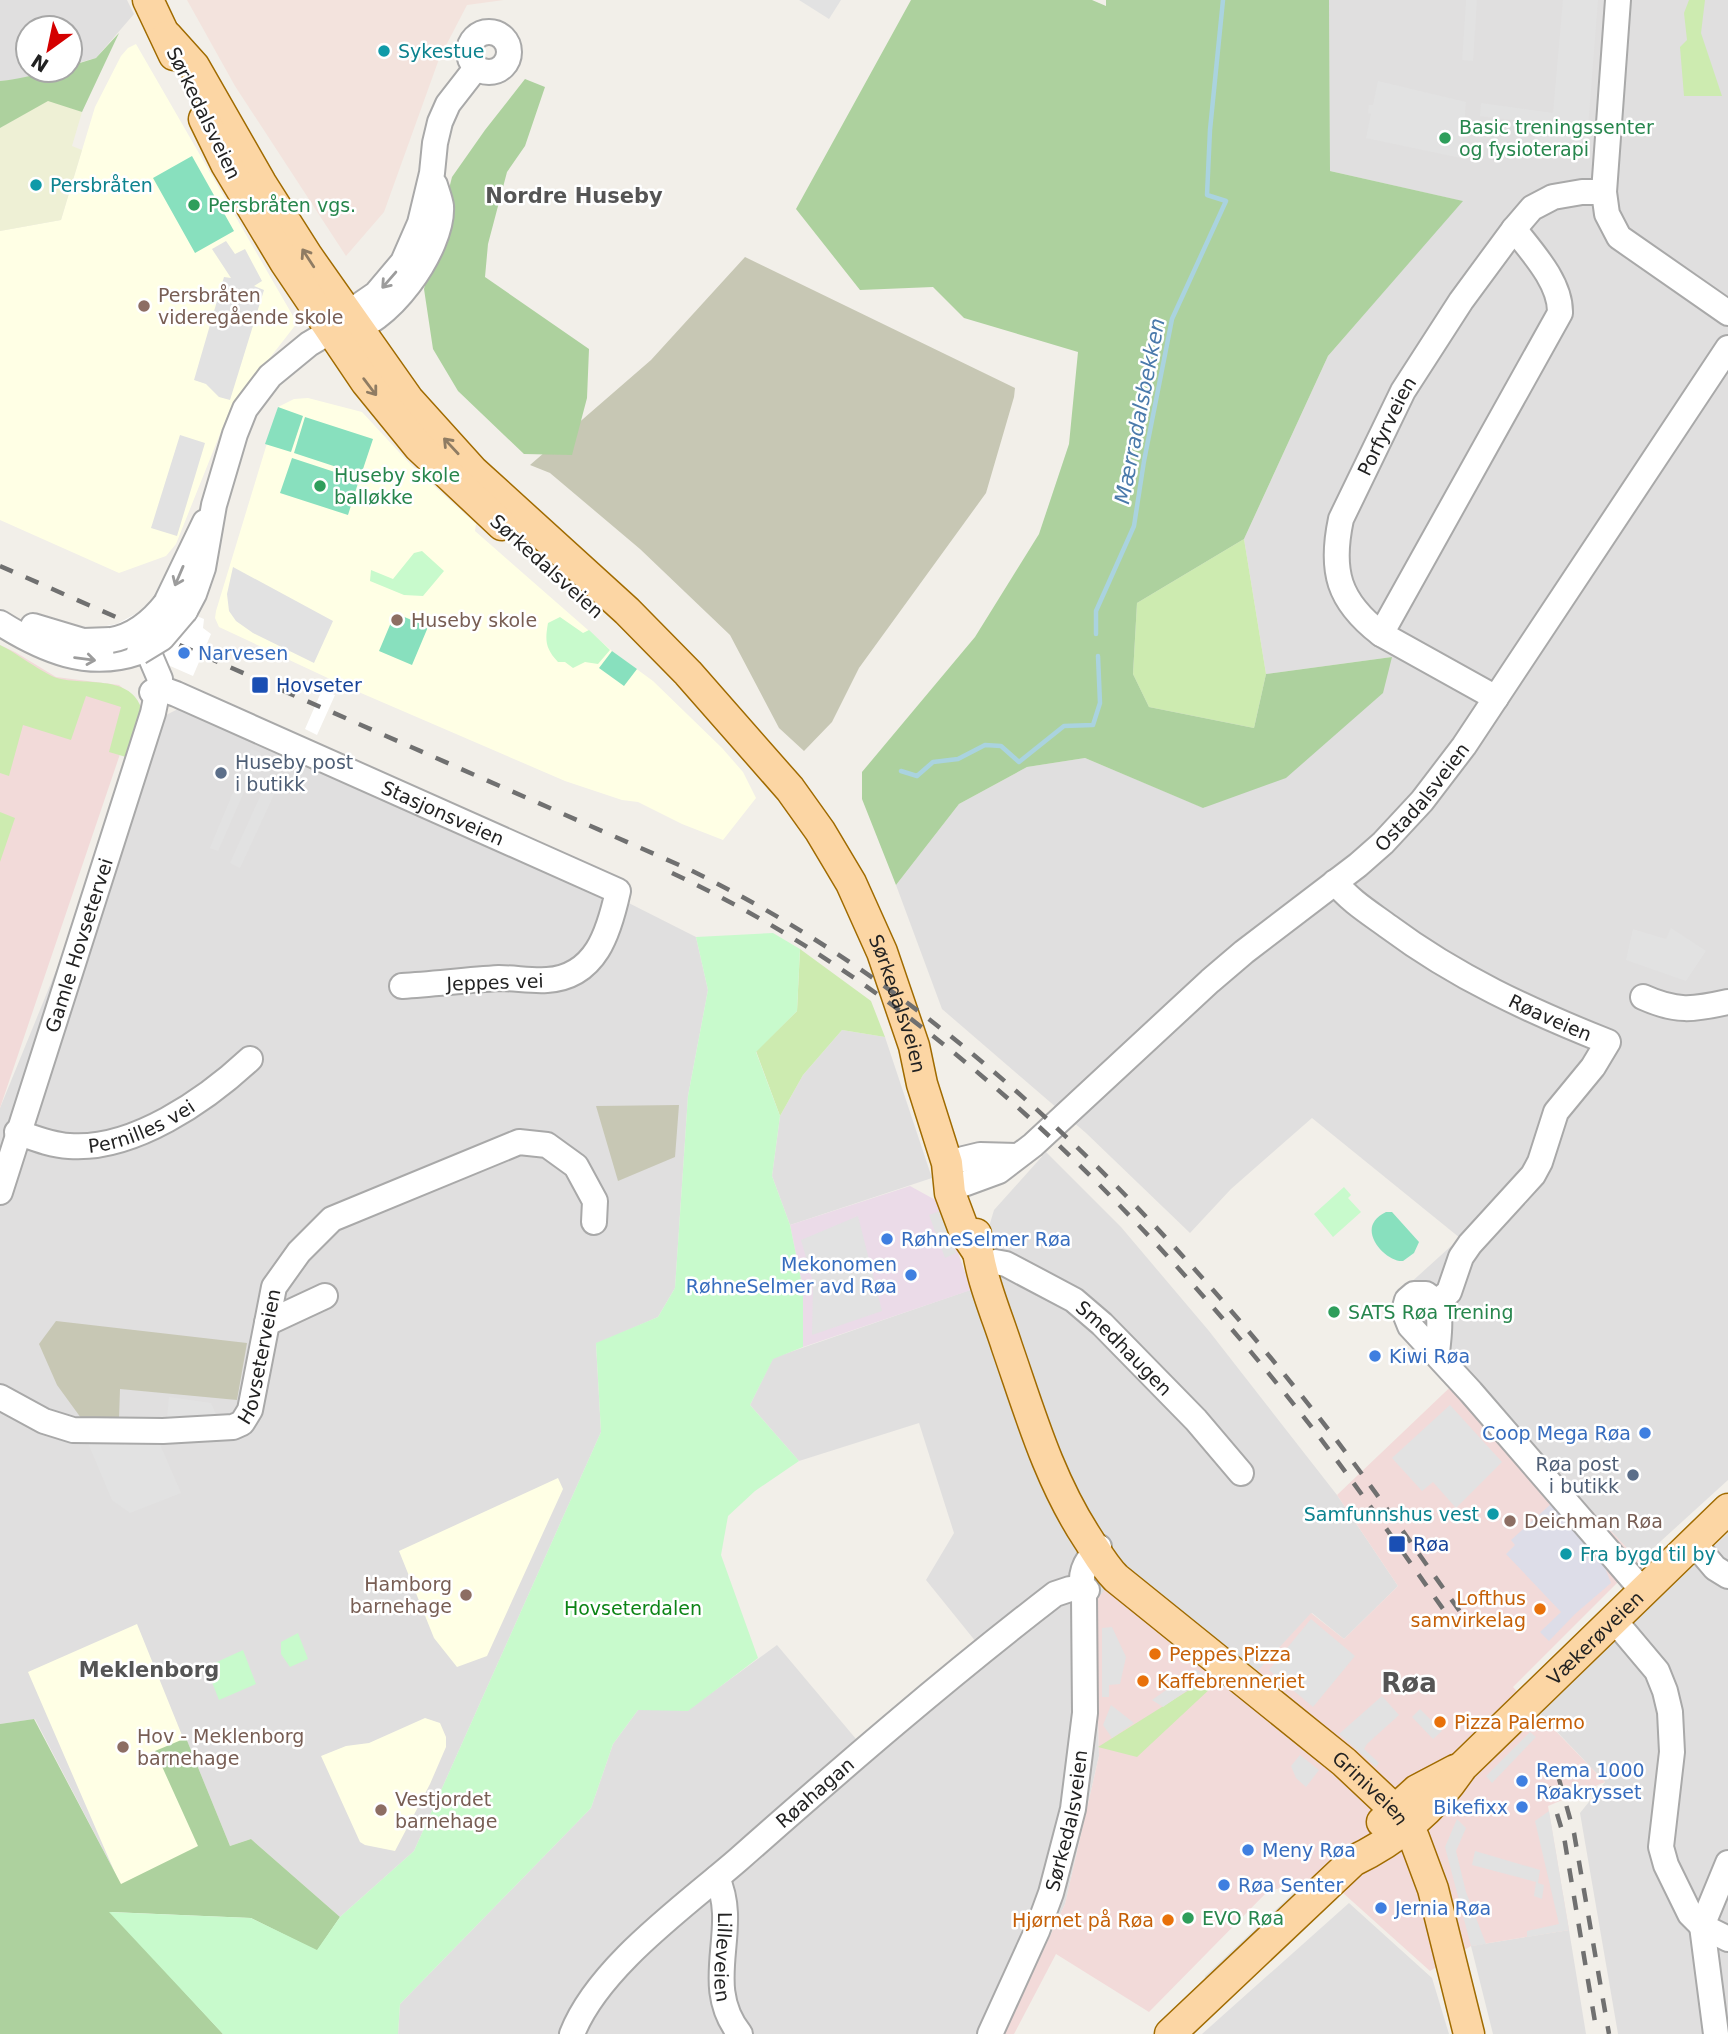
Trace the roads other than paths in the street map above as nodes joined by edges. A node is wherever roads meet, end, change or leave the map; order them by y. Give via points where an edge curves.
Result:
1 (148, 0) edge
2 (1618, 0) edge
3 (476, 68) dead end
4 (1604, 192) junction
5 (1514, 229) junction
6 (1728, 313) edge
7 (345, 325) junction
8 (1728, 348) edge
9 (0, 616) edge
10 (0, 623) edge
11 (1381, 634) junction
12 (135, 648) junction
13 (156, 694) junction
14 (1496, 698) junction
15 (1335, 882) junction
16 (618, 891) joint
17 (401, 986) dead end
18 (1643, 998) dead end
19 (1728, 1002) edge
20 (250, 1059) dead end
21 (18, 1132) junction
22 (952, 1179) junction
23 (0, 1192) edge
24 (594, 1222) dead end
25 (979, 1259) junction
26 (325, 1296) dead end
27 (1436, 1303) junction
28 (267, 1322) junction
29 (1437, 1355) junction
30 (0, 1397) edge
31 (1241, 1473) dead end
32 (1728, 1509) edge
33 (1693, 1542) junction
34 (1101, 1553) junction
35 (1728, 1576) edge
36 (1643, 1591) junction
37 (1084, 1592) junction
38 (1614, 1620) junction
39 (1401, 1818) junction
40 (1728, 1863) edge
41 (717, 1878) junction
42 (1702, 1926) junction
43 (1728, 1939) edge
44 (572, 2034) edge
45 (740, 2034) edge
46 (990, 2034) edge
47 (1170, 2034) edge
48 (1469, 2034) edge
49 (1716, 2034) edge

1 - 7 main road, Sørkedalsveien via 226,164 285,262
2 - 4 street
3 - 7 street via 443,114 420,223 407,255
4 - 5 street, Porfyrveien via 1553,197 1532,208
4 - 6 street via 1607,214 1619,237
5 - 11 street via 1552,284 1560,313
5 - 11 street, Porfyrveien via 1403,391 1341,519 1336,556 1341,587 1356,612
7 - 12 street, bridge via 285,362 252,398 235,434 175,607 154,617
7 - 22 main road, Sørkedalsveien via 390,412 419,447 756,750 820,831 872,927 914,1046
8 - 14 street, Ostadalsveien
9 - 12 street via 66,637
10 -> 12 street via 74,657 103,660
11 - 14 street, Porfyrveien
12 - 13 street via 160,679
13 - 16 street, Stasjonsveien via 176,694
13 - 21 street, Gamle Hovsetervei
14 - 15 street, Ostadalsveien via 1422,802 1383,843
15 - 22 street, Ostadalsveien via 1227,966 1040,1139 1017,1156 980,1155
15 - 27 street, Røaveien via 1360,906 1442,965 1608,1042 1556,1112 1537,1169 1470,1244 1449,1292
16 - 17 street, Jeppes vei via 596,953 584,968 566,977
18 - 19 street via 1683,1009
20 - 21 street, Pernilles vei via 193,1105 115,1141 66,1146
21 - 23 street, Gamle Hovsetervei
22 - 25 main road, Sørkedalsveien via 976,1230
24 - 28 street, Hovseterveien via 595,1201 576,1166 547,1145 519,1142 332,1219 299,1252 274,1287
25 - 31 street, Smedhaugen via 1006,1264 1074,1300 1137,1357
25 - 34 main road, Sørkedalsveien via 1050,1468 1070,1511
26 - 28 street
27 - 29 street
27 - 29 street via 1426,1294 1414,1294 1404,1311 1410,1326
28 - 30 street, Hovseterveien via 250,1410 242,1423 233,1427 73,1430 44,1421
29 - 36 street
32 - 33 main road, Vækerøveien
33 - 35 street
33 - 36 main road, Vækerøveien
34 - 37 street, Sørkedalsveien via 1090,1556 1082,1574
34 - 39 main road, Griniveien via 1137,1596 1345,1762
36 - 38 main road, Vækerøveien
37 - 41 street, Røahagan via 1070,1589 1055,1594 970,1660
37 - 46 street, Sørkedalsveien via 1085,1713 1073,1809 1046,1906
38 - 39 main road, Vækerøveien via 1462,1767 1417,1790
38 - 42 street via 1657,1671 1665,1691 1672,1752 1661,1847 1681,1897
39 - 47 main road, Vækerøveien via 1364,1840 1353,1861
39 - 48 main road, Griniveien via 1420,1851 1433,1889
40 - 42 street
41 - 44 street, Røahagan via 606,1980
41 - 45 street, Lilleveien via 727,1910 722,1998
42 - 43 street
42 - 49 street

